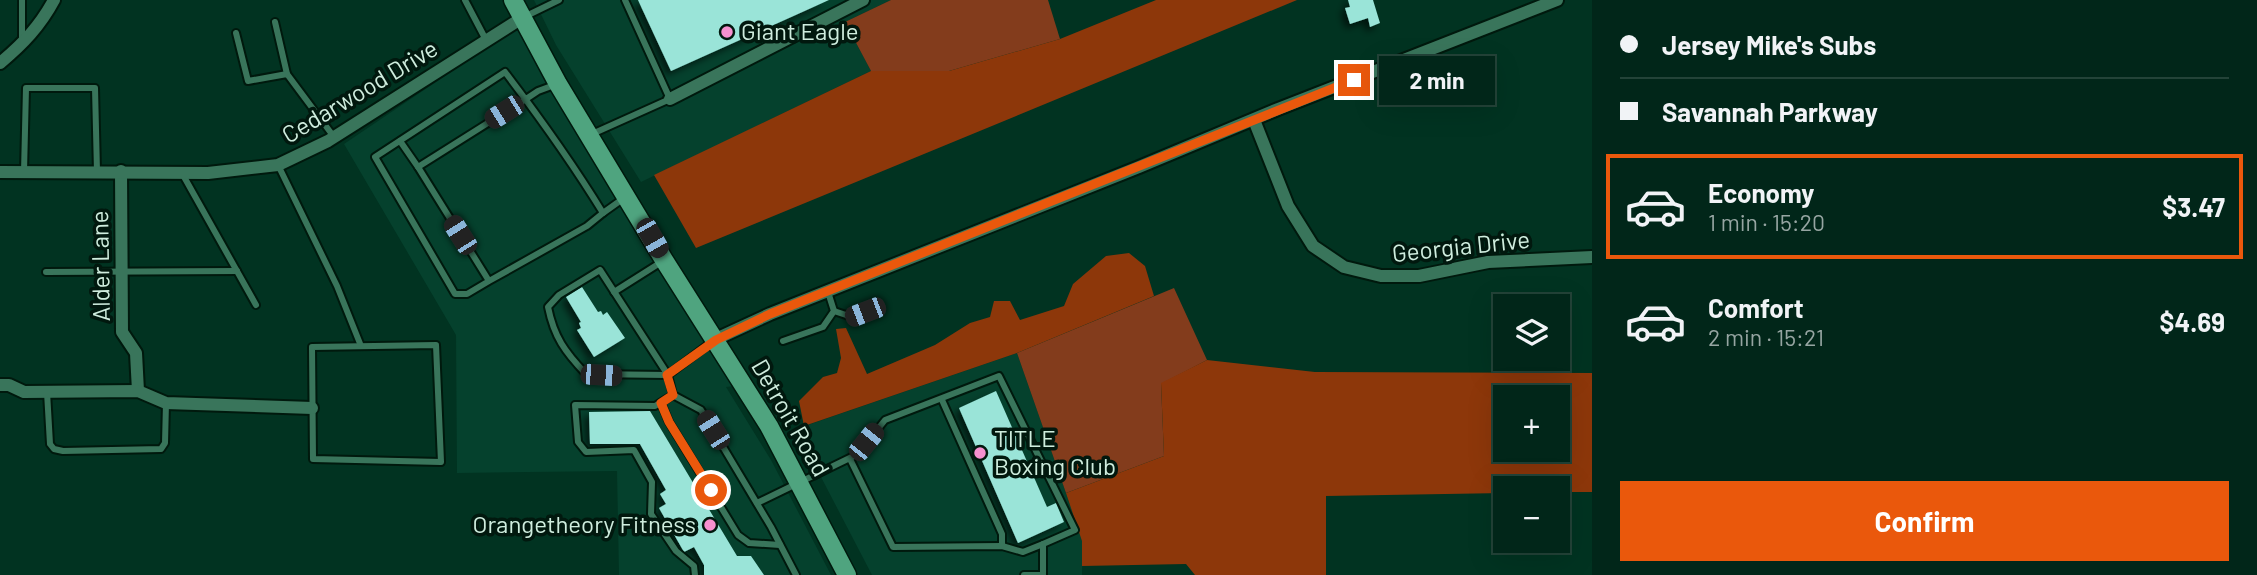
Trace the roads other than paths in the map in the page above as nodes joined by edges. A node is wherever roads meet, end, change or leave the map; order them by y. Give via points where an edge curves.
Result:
1 (22, 0) edge
2 (54, 0) edge
3 (465, 0) edge
4 (513, 0) edge
5 (559, 0) edge
6 (625, 0) edge
7 (863, 0) edge
8 (1557, 0) edge
9 (522, 18) junction
10 (275, 22) dead end
11 (236, 33) dead end
12 (486, 40) junction
13 (22, 45) junction
14 (0, 63) edge
15 (287, 74) junction
16 (558, 83) junction
17 (526, 99) junction
18 (670, 99) junction
19 (1254, 120) junction
20 (590, 135) junction
21 (334, 137) junction
22 (400, 141) junction
23 (278, 165) junction
24 (418, 167) junction
25 (0, 172) edge
26 (23, 172) junction
27 (97, 172) junction
28 (121, 172) junction
29 (182, 173) junction
30 (627, 196) junction
31 (603, 213) junction
32 (1592, 257) edge
33 (664, 260) junction
34 (237, 271) junction
35 (46, 272) dead end
36 (122, 273) junction
37 (489, 281) junction
38 (827, 291) junction
39 (614, 292) junction
40 (256, 305) dead end
41 (878, 307) dead end
42 (834, 311) junction
43 (716, 340) junction
44 (783, 341) dead end
45 (361, 346) junction
46 (667, 375) junction
47 (0, 385) edge
48 (47, 391) junction
49 (138, 391) junction
50 (673, 395) junction
51 (942, 400) junction
52 (166, 402) junction
53 (661, 403) junction
54 (312, 408) junction
55 (850, 459) junction
56 (799, 482) junction
57 (757, 503) junction
58 (1043, 544) junction
59 (780, 545) junction
60 (1002, 546) junction
61 (1043, 574) edge
62 (695, 575) edge
63 (796, 575) edge
64 (847, 575) edge
65 (1024, 575) edge

1 - 13 lane
2 - 13 street
3 - 12 lane
4 - 9 main road, Detroit Road
5 - 9 lane
6 - 18 lane
7 - 18 street
8 - 19 street
9 - 12 street, Cedarwood Drive
9 - 16 main road, Detroit Road
10 - 15 lane
11 - 15 lane via 248,81
12 - 21 street, Cedarwood Drive
13 - 14 street
15 - 21 lane
16 - 17 lane
16 - 20 main road, Detroit Road
17 - 22 lane via 505,72
17 - 24 lane
17 - 31 lane
18 - 20 lane
19 - 32 street, Georgia Drive via 1288,206 1313,246 1344,267 1381,276 1419,276 1488,262
19 - 38 street
20 - 30 main road, Detroit Road
21 - 23 street, Cedarwood Drive
22 - 24 lane
22 - 37 lane via 375,157 455,295 467,294
23 - 29 street, Cedarwood Drive
23 - 45 lane
24 - 37 lane
25 - 26 street, Cedarwood Drive
26 - 27 street, Cedarwood Drive
26 - 27 lane via 26,88 95,88
27 - 28 street, Cedarwood Drive
28 - 29 street, Cedarwood Drive
28 - 36 street, Alder Lane
29 - 34 lane
30 - 31 lane
30 - 33 main road, Detroit Road
31 - 37 lane
33 - 39 lane
33 - 43 main road, Detroit Road
34 - 36 lane
34 - 40 lane
35 - 36 lane
36 - 49 street, Alder Lane via 122,332 136,354
38 - 42 lane
38 - 43 street
39 - 46 lane
39 - 46 lane via 600,270 548,307 565,353 586,374
41 - 42 lane via 852,317
42 - 44 lane via 823,327
43 - 46 lane
43 - 56 main road, Detroit Road
45 - 54 lane via 312,347
45 - 54 lane via 436,345 441,462 313,459
46 - 50 lane
47 - 48 street via 23,392
48 - 49 street
48 - 52 lane via 50,444 63,452 161,449
49 - 52 street
50 - 53 lane
50 - 57 lane via 701,410
51 - 55 lane via 885,420
51 - 58 lane via 999,376 1075,530
51 - 60 lane via 1002,534
52 - 54 street
53 - 59 lane via 738,535 748,543
53 - 62 lane via 655,407 575,405 578,442 586,452 634,450 652,482 650,514 676,551 694,566
55 - 56 lane
55 - 60 lane via 893,547
56 - 57 lane
56 - 64 main road, Detroit Road
57 - 59 lane
58 - 60 lane via 1023,552
58 - 61 lane
59 - 63 lane
61 - 65 lane

